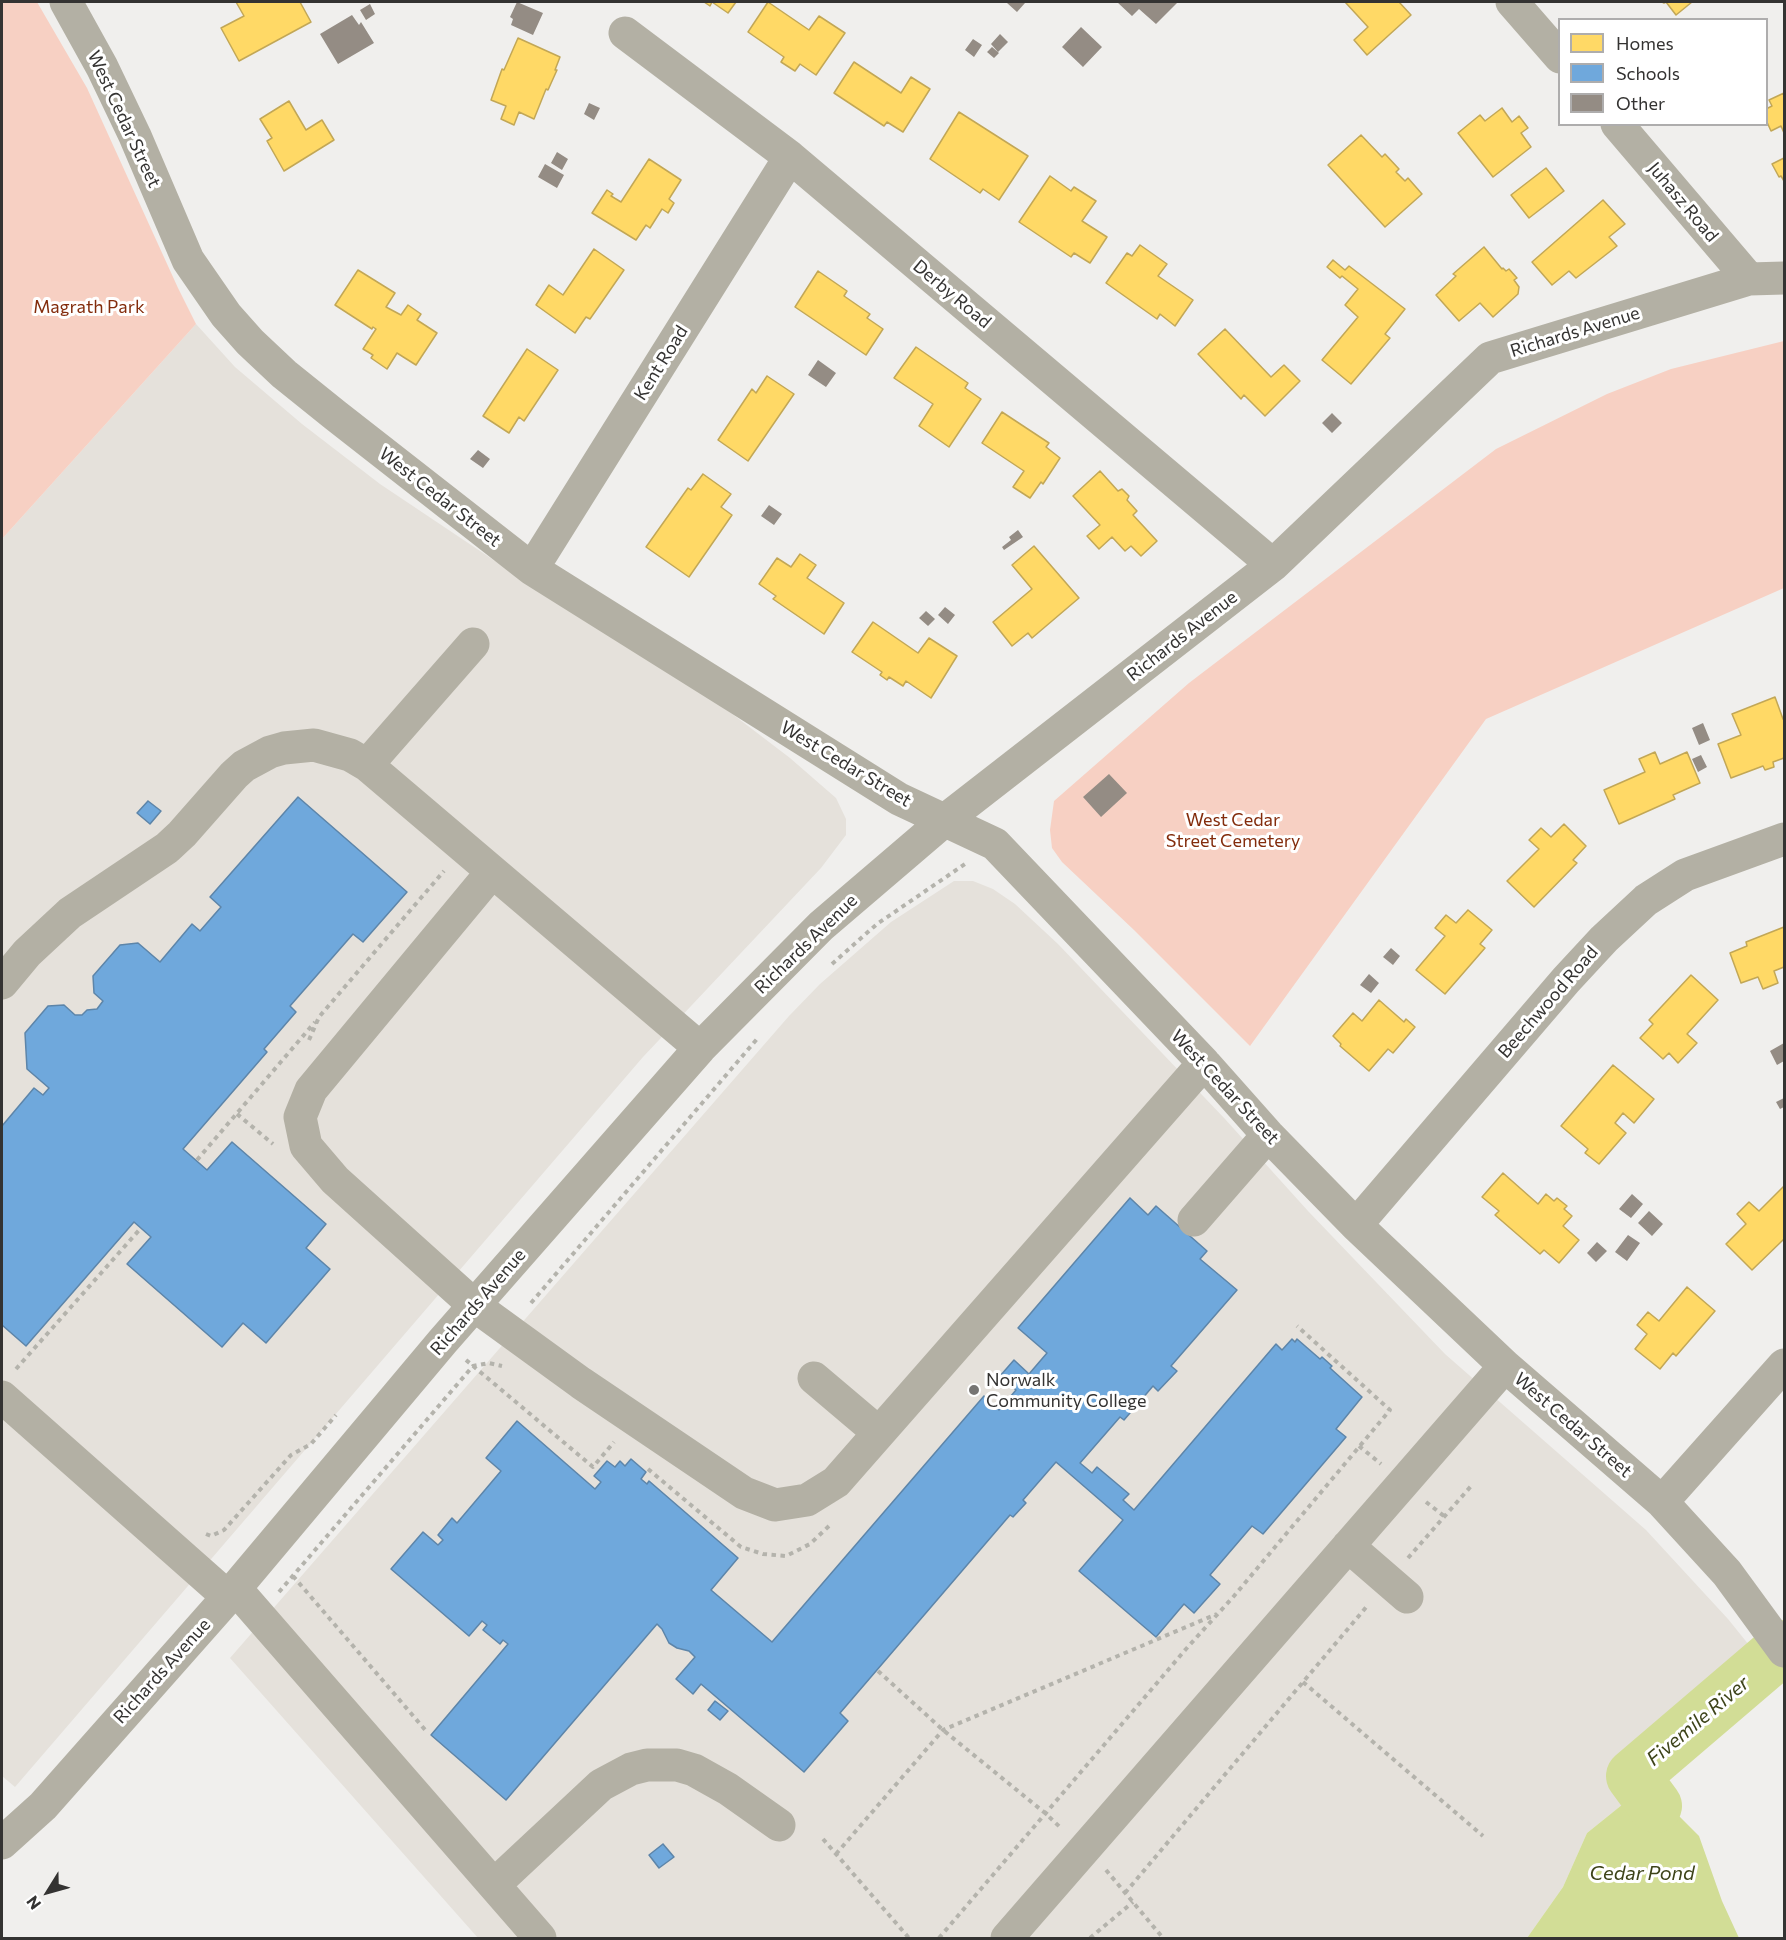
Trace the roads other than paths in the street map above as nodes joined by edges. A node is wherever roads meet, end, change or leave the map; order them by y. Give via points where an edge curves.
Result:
1 (66, 2) edge
2 (1512, 2) edge
3 (625, 33) dead end
4 (1558, 55) edge
5 (1619, 126) edge
6 (790, 157) junction
7 (1785, 278) edge
8 (1749, 279) junction
9 (1273, 565) junction
10 (532, 569) junction
11 (473, 644) dead end
12 (367, 765) junction
13 (945, 820) junction
14 (1785, 839) edge
15 (492, 872) junction
16 (2, 983) edge
17 (700, 1048) junction
18 (1204, 1063) junction
19 (1268, 1135) junction
20 (1194, 1220) dead end
21 (1356, 1225) junction
22 (475, 1306) junction
23 (1785, 1365) edge
24 (1505, 1366) junction
25 (814, 1378) dead end
26 (6, 1386) edge
27 (879, 1433) junction
28 (1662, 1502) junction
29 (1348, 1546) junction
30 (1397, 1589) road end
31 (232, 1593) junction
32 (1779, 1643) edge
33 (779, 1825) dead end
34 (2, 1843) edge
35 (494, 1885) junction
36 (540, 1938) edge
37 (1007, 1938) edge

1 - 10 street, West Cedar Street via 135,136 188,260 226,315 284,374
2 - 4 street
3 - 6 street, Derby Road
5 - 8 street, Juhasz Road
6 - 9 street, Derby Road
6 - 10 street, Kent Road
7 - 8 street, Richards Avenue
8 - 9 street, Richards Avenue via 1490,358
9 - 13 street, Richards Avenue
10 - 13 street, West Cedar Street via 899,799
11 - 12 street
12 - 15 street
12 - 16 street via 332,748 314,745 270,752 244,766 167,848 70,913
13 - 17 street, Richards Avenue via 821,926
13 - 18 street, West Cedar Street via 995,844
14 - 21 street, Beechwood Road via 1685,874 1646,900 1566,980
15 - 17 street
15 - 22 street via 311,1090 300,1117 306,1146 326,1171
17 - 22 street, Richards Avenue
18 - 19 street, West Cedar Street
18 - 27 street
19 - 20 street
19 - 21 street, West Cedar Street
21 - 24 street, West Cedar Street
22 - 27 street via 744,1493 775,1505 807,1500 836,1482
22 - 31 street, Richards Avenue
23 - 28 street
24 - 28 street, West Cedar Street
24 - 29 street
25 - 27 street
26 - 31 street
28 - 32 street, West Cedar Street via 1727,1574
29 - 30 street
29 - 37 street
31 - 34 street, Richards Avenue via 43,1806
31 - 35 street via 259,1615
33 - 35 street via 694,1770 677,1765 647,1765 601,1785
35 - 36 street

